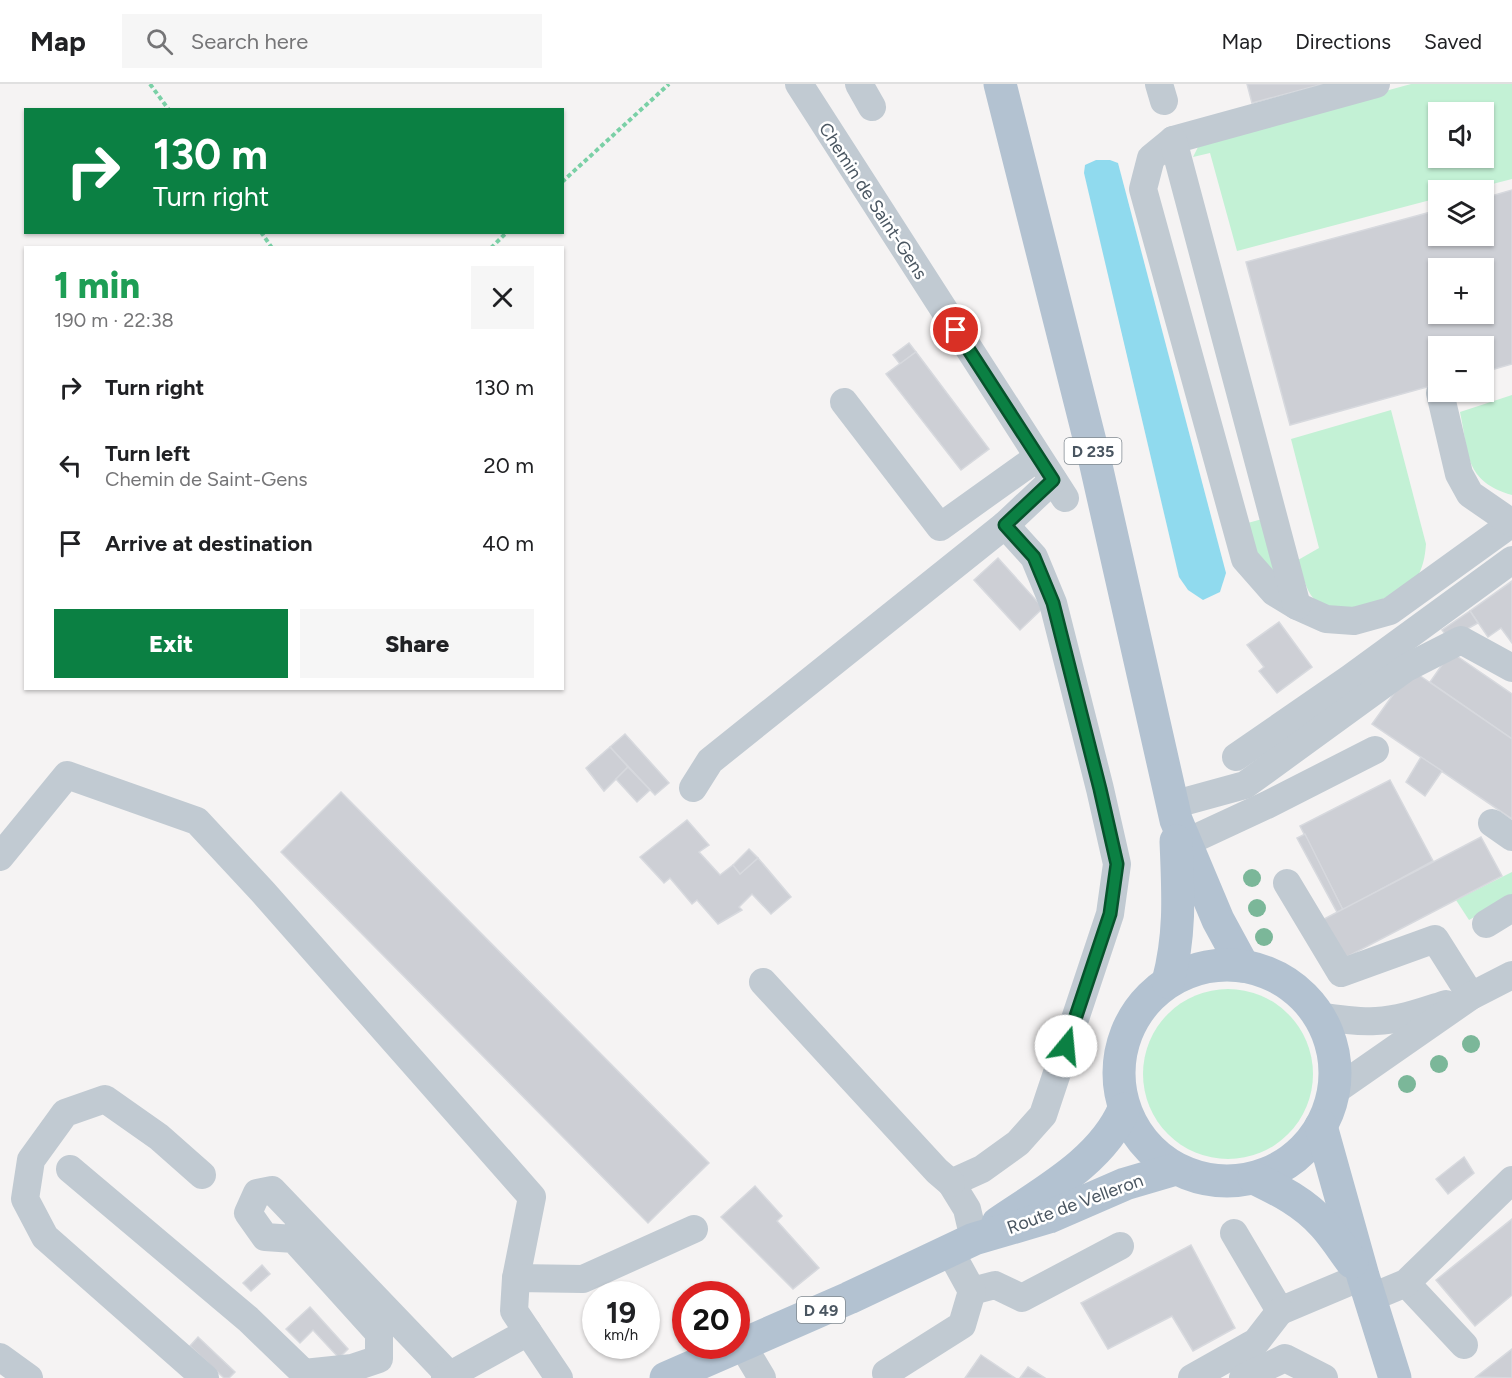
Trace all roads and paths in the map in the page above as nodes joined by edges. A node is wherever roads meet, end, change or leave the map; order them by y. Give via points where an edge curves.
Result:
1 (150, 84) edge
2 (669, 84) edge
3 (799, 84) edge
4 (1000, 84) edge
5 (1376, 84) edge
6 (168, 108) edge
7 (1173, 140) junction
8 (564, 180) edge
9 (505, 234) edge
10 (493, 246) edge
11 (844, 402) dead end
12 (1442, 402) edge
13 (1038, 457) junction
14 (1512, 523) edge
15 (1005, 525) junction
16 (1512, 560) edge
17 (1298, 606) junction
18 (1512, 668) edge
19 (1375, 750) dead end
20 (1236, 757) dead end
21 (693, 788) dead end
22 (1178, 823) junction
23 (0, 857) edge
24 (1287, 883) dead end
25 (1512, 908) edge
26 (1486, 924) dead end
27 (1243, 966) junction
28 (1512, 975) edge
29 (763, 982) dead end
30 (1168, 982) junction
31 (1471, 996) junction
32 (1318, 1016) junction
33 (1333, 1092) junction
34 (1124, 1109) junction
35 (1321, 1126) junction
36 (70, 1169) dead end
37 (1176, 1169) junction
38 (202, 1175) dead end
39 (1254, 1178) junction
40 (1512, 1180) edge
41 (951, 1183) junction
42 (694, 1229) dead end
43 (1234, 1233) dead end
44 (962, 1245) junction
45 (1119, 1246) dead end
46 (516, 1278) junction
47 (1406, 1283) junction
48 (1366, 1287) junction
49 (972, 1291) junction
50 (1280, 1311) junction
51 (528, 1332) junction
52 (750, 1340) edge
53 (1464, 1345) dead end
54 (0, 1357) edge
55 (708, 1359) edge
56 (750, 1359) edge
57 (886, 1373) dead end
58 (449, 1377) edge
59 (29, 1378) edge
60 (205, 1378) edge
61 (559, 1378) edge
62 (666, 1378) edge
63 (762, 1378) edge
64 (1192, 1378) edge
65 (1243, 1378) edge
66 (1324, 1378) edge
67 (1395, 1378) edge

1 - 6 path
2 - 8 path
3 - 13 street, Chemin de Saint-Gens
4 - 22 main road, D 235 via 1052,282
5 - 7 street
7 - 17 street
7 - 17 street via 1151,159 1143,189 1245,559 1274,592
9 - 10 path
11 - 13 street via 940,527
12 - 14 street via 1459,474 1470,494
13 - 15 street, Chemin de Saint-Gens via 1059,489
14 - 17 street via 1390,611 1354,621 1326,619
15 - 21 street via 710,761
15 - 41 street via 1034,557 1053,603 1117,864 1110,914 1043,1116 1018,1143 982,1169
16 - 20 street
18 - 22 street via 1461,640 1406,668 1245,785
19 - 22 street via 1267,805
22 - 27 main road, D 235 via 1218,920
22 - 30 main road, D 235 via 1179,917
23 - 46 street via 67,775 198,821 532,1197
24 - 31 street via 1341,973 1435,939
25 - 26 street
27 - 30 main road via 1217,965
27 - 32 main road via 1272,975 1299,992
28 - 31 street
29 - 41 street
30 - 34 main road via 1146,1000 1135,1016 1120,1052 1118,1081
31 - 32 street via 1378,1021
31 - 33 street
32 - 33 main road via 1330,1040 1335,1065
33 - 35 main road
34 - 37 main road via 1136,1133 1154,1154
34 - 44 main road, Route de Velleron / D 49 via 1104,1142 1072,1171
35 - 39 main road via 1293,1159
35 - 48 main road
36 - 58 street via 248,1319 304,1373 352,1368 379,1359 379,1333 294,1239 266,1237 248,1213 257,1193 272,1190
37 - 39 main road via 1201,1179 1227,1182
37 - 44 main road, Route de Velleron / D 49
38 - 60 street via 159,1137 105,1099 65,1113 31,1160 25,1199 45,1237
39 - 48 main road via 1282,1191 1323,1223
40 - 47 street
41 - 44 street via 967,1209
42 - 46 street via 583,1279
43 - 50 street
44 - 49 street
44 - 52 main road, Route de Velleron / D 49
45 - 49 street via 1022,1298 995,1285
46 - 51 street via 514,1311
47 - 48 street
47 - 53 street
48 - 50 street
48 - 67 main road
49 - 57 street via 962,1324
50 - 64 street via 1256,1342
51 - 58 street
51 - 61 street
54 - 59 street
55 - 62 main road, Route de Velleron / D 49
56 - 63 street
65 - 66 street via 1286,1358

